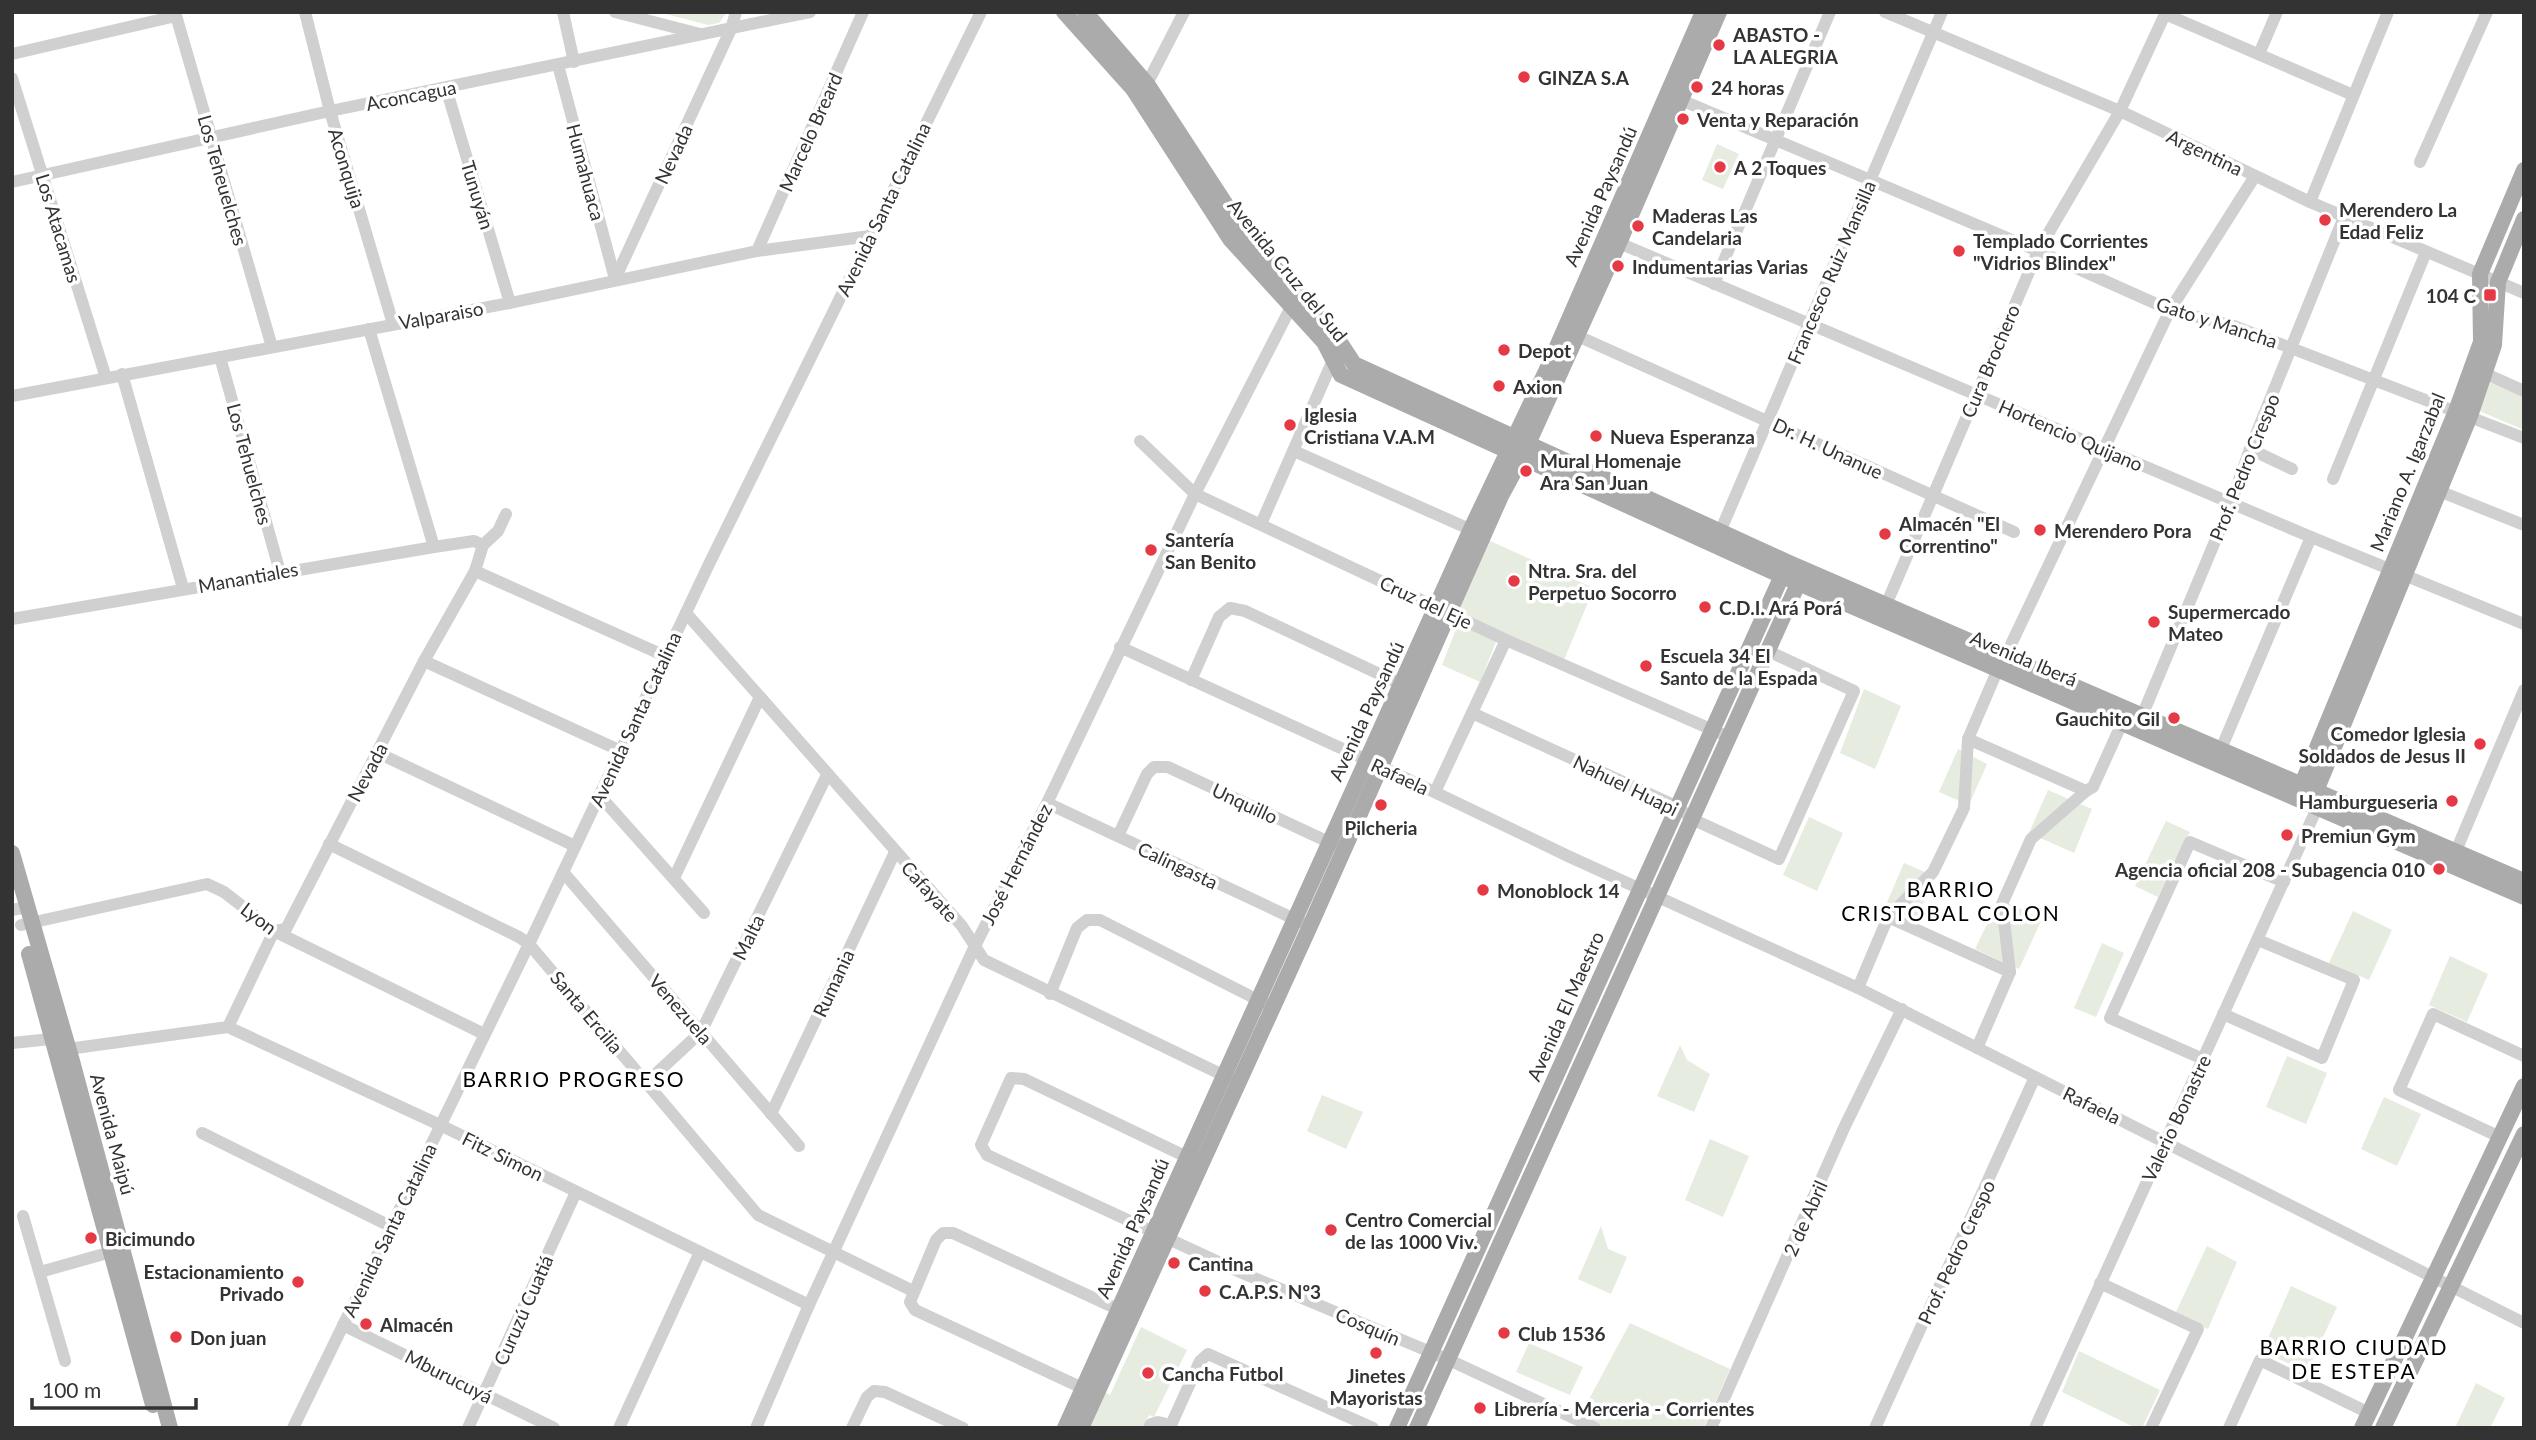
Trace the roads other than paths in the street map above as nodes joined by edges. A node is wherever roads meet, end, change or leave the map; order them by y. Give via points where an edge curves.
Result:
1 (305, 12) edge
2 (563, 12) edge
3 (615, 12) edge
4 (736, 12) edge
5 (810, 12) edge
6 (863, 12) edge
7 (981, 12) edge
8 (1064, 12) edge
9 (1085, 12) edge
10 (1184, 12) edge
11 (1703, 12) edge
12 (1719, 12) edge
13 (1830, 12) edge
14 (1885, 12) edge
15 (1942, 12) edge
16 (2277, 12) edge
17 (2388, 12) edge
18 (2487, 12) edge
19 (2166, 13) edge
20 (175, 14) edge
21 (732, 29) junction
22 (1934, 33) junction
23 (704, 35) junction
24 (12, 54) edge
25 (2259, 54) junction
26 (574, 62) junction
27 (558, 65) junction
28 (12, 78) edge
29 (1147, 84) junction
30 (446, 88) junction
31 (2353, 94) junction
32 (15, 97) edge
33 (1681, 100) junction
34 (330, 111) junction
35 (2120, 111) junction
36 (211, 139) junction
37 (1775, 139) junction
38 (2420, 162) dead end
39 (2524, 170) edge
40 (42, 176) junction
41 (2255, 176) junction
42 (1869, 181) junction
43 (12, 182) edge
44 (2310, 202) junction
45 (2344, 217) junction
46 (2524, 219) edge
47 (870, 236) junction
48 (1619, 243) junction
49 (757, 251) junction
50 (2038, 251) junction
51 (2426, 252) junction
52 (2480, 274) junction
53 (615, 279) junction
54 (2498, 282) junction
55 (1714, 284) junction
56 (2524, 293) edge
57 (1294, 300) junction
58 (510, 303) junction
59 (2170, 310) junction
60 (393, 324) junction
61 (1809, 324) junction
62 (369, 329) junction
63 (1570, 333) junction
64 (272, 347) junction
65 (2292, 348) junction
66 (220, 357) junction
67 (1333, 360) junction
68 (2484, 373) junction
69 (122, 374) junction
70 (106, 377) junction
71 (2372, 380) junction
72 (2524, 391) edge
73 (1976, 394) junction
74 (13, 395) edge
75 (2463, 414) junction
76 (1768, 420) junction
77 (2524, 438) edge
78 (1140, 441) dead end
79 (1519, 448) junction
80 (2103, 448) junction
81 (2250, 449) junction
82 (1294, 451) junction
83 (2292, 469) dead end
84 (2333, 479) dead end
85 (2439, 491) junction
86 (1195, 494) junction
87 (1933, 497) junction
88 (2231, 503) junction
89 (506, 514) dead end
90 (1261, 524) junction
91 (2524, 526) edge
92 (2014, 531) dead end
93 (1478, 532) junction
94 (1720, 532) junction
95 (2311, 537) junction
96 (483, 545) junction
97 (434, 547) junction
98 (1784, 569) junction
99 (475, 571) junction
100 (280, 572) junction
101 (2397, 573) junction
102 (1801, 576) junction
103 (183, 588) junction
104 (1886, 606) junction
105 (1443, 610) junction
106 (686, 613) junction
107 (12, 620) edge
108 (2524, 624) edge
109 (1506, 640) junction
110 (1120, 648) junction
111 (1768, 651) junction
112 (665, 656) junction
113 (424, 662) junction
114 (2001, 663) junction
115 (1191, 680) junction
116 (1408, 688) junction
117 (2524, 690) edge
118 (760, 697) junction
119 (1472, 713) junction
120 (2142, 716) junction
121 (2122, 723) junction
122 (1713, 730) junction
123 (1729, 737) junction
124 (1968, 739) junction
125 (2221, 750) junction
126 (621, 751) junction
127 (378, 753) junction
128 (1373, 763) junction
129 (827, 775) junction
130 (2086, 791) junction
131 (2305, 791) junction
132 (1435, 792) junction
133 (600, 796) junction
134 (1047, 803) junction
135 (1678, 807) junction
136 (2317, 808) junction
137 (1692, 819) junction
138 (1118, 836) junction
139 (1329, 842) junction
140 (329, 844) junction
141 (575, 846) junction
142 (1344, 850) junction
143 (2456, 851) junction
144 (895, 852) junction
145 (12, 853) edge
146 (563, 872) junction
147 (674, 878) junction
148 (2524, 881) edge
149 (2284, 882) junction
150 (1649, 892) junction
151 (2524, 897) edge
152 (20, 911) edge
153 (704, 913) dead end
154 (1888, 917) junction
155 (1303, 923) junction
156 (274, 931) junction
157 (2258, 940) junction
158 (529, 944) junction
159 (974, 948) junction
160 (2010, 972) junction
161 (1858, 988) junction
162 (1050, 993) junction
163 (1266, 1004) junction
164 (1902, 1009) junction
165 (2223, 1014) junction
166 (228, 1027) junction
167 (701, 1032) junction
168 (484, 1034) junction
169 (62, 1042) junction
170 (12, 1043) edge
171 (1977, 1048) junction
172 (2524, 1056) edge
173 (2203, 1059) junction
174 (2035, 1077) junction
175 (1231, 1079) junction
176 (647, 1082) junction
177 (2524, 1086) edge
178 (771, 1114) junction
179 (440, 1125) junction
180 (202, 1133) dead end
181 (2524, 1134) edge
182 (2500, 1137) junction
183 (2165, 1141) junction
184 (799, 1146) dead end
185 (2518, 1159) edge
186 (1194, 1160) junction
187 (576, 1192) junction
188 (23, 1216) dead end
189 (392, 1227) junction
190 (1161, 1234) junction
191 (117, 1251) junction
192 (699, 1252) junction
193 (834, 1252) junction
194 (40, 1272) junction
195 (2434, 1277) junction
196 (2101, 1283) junction
197 (2452, 1285) junction
198 (912, 1296) junction
199 (809, 1305) junction
200 (1125, 1313) junction
201 (2524, 1323) edge
202 (343, 1325) junction
203 (1440, 1356) junction
204 (65, 1361) dead end
205 (1090, 1391) junction
206 (485, 1394) junction
207 (2365, 1420) edge
208 (1171, 1426) edge
209 (2388, 1426) edge
210 (159, 1428) edge
211 (170, 1428) edge
212 (293, 1428) edge
213 (468, 1428) edge
214 (554, 1428) edge
215 (618, 1428) edge
216 (755, 1428) edge
217 (852, 1428) edge
218 (964, 1428) edge
219 (1065, 1428) edge
220 (1081, 1428) edge
221 (1149, 1428) edge
222 (1373, 1428) edge
223 (1397, 1428) edge
224 (1417, 1428) edge
225 (1595, 1428) edge
226 (1711, 1428) edge
227 (1875, 1428) edge
228 (2035, 1428) edge
229 (2151, 1428) edge
230 (2229, 1428) edge

1 - 34 street, Aconquija
2 - 26 street
3 - 23 street
4 - 21 street, Nevada
5 - 21 street, Aconcagua
6 - 49 street, Marcelo Breard
7 - 47 street, Avenida Santa Catalina
8 - 57 main road, Avenida Cruz del Sud via 1133,89 1230,239
9 - 29 main road, Avenida Cruz del Sud
10 - 29 street
11 - 63 main road, Avenida Paysandú
12 - 33 main road, Avenida Paysandú
13 - 37 street
14 - 22 street, Argentina
15 - 22 street, Francesco Ruiz Mansilla
16 - 25 street
17 - 31 street
18 - 38 street
19 - 25 street
19 - 35 street, Cura Brochero
20 - 24 street
20 - 36 street, Los Teheuelches
21 - 23 street, Aconcagua
21 - 53 street, Nevada
22 - 35 street, Argentina
22 - 42 street, Francesco Ruiz Mansilla
23 - 26 street, Aconcagua
25 - 31 street
26 - 27 street, Aconcagua
27 - 30 street, Aconcagua
27 - 53 street, Humahuaca
28 - 32 street, Los Atacamas
29 - 57 main road, Avenida Cruz del Sud
30 - 34 street, Aconcagua
30 - 58 street, Tunuyán
31 - 44 street
32 - 40 street, Los Atacamas
33 - 37 street, Gato y Mancha
33 - 48 main road, Avenida Paysandú
34 - 36 street, Aconcagua
34 - 60 street, Aconquija
35 - 41 street, Argentina
35 - 50 street, Cura Brochero
36 - 40 street, Aconcagua
36 - 64 street, Los Teheuelches
37 - 42 street, Gato y Mancha
37 - 55 street
39 - 52 main road, Mariano A. Igarzabal
40 - 43 street, Aconcagua
40 - 70 street, Los Atacamas
41 - 44 street, Argentina
41 - 59 street
42 - 50 street, Gato y Mancha
42 - 61 street, Francesco Ruiz Mansilla
44 - 45 street, Argentina
45 - 51 street, Argentina
45 - 65 street, Prof. Pedro Crespo
46 - 54 main road, Mariano A. Igarzabal
47 - 49 street, Valparaiso
47 - 106 street, Avenida Santa Catalina
48 - 55 street, Hortencio Quijano
48 - 63 main road, Avenida Paysandú
49 - 53 street, Valparaiso
50 - 59 street, Gato y Mancha
50 - 73 street, Cura Brochero
51 - 52 street, Argentina
51 - 71 street
52 - 54 street, Argentina
52 - 75 main road, Mariano A. Igarzabal via 2481,342
53 - 58 street, Valparaiso
54 - 56 street, Argentina
54 - 68 main road, Mariano A. Igarzabal via 2494,345
55 - 61 street, Hortencio Quijano
57 - 67 main road, Avenida Cruz del Sud
57 - 79 main road, Avenida Cruz del Sud via 1337,338 1354,364
57 - 86 street, José Hernández
58 - 60 street, Valparaiso
59 - 65 street, Gato y Mancha via 2234,326
59 - 80 street
60 - 62 street, Valparaiso
61 - 73 street, Hortencio Quijano
61 - 76 street, Francesco Ruiz Mansilla
62 - 64 street, Valparaiso
62 - 97 street
63 - 76 street, Dr. H. Unanue
63 - 79 main road, Avenida Paysandú
64 - 66 street, Valparaiso
65 - 71 street, Gato y Mancha
65 - 81 street, Prof. Pedro Crespo
66 - 69 street, Valparaiso
66 - 100 street, Los Tehuelches
67 - 79 main road, Avenida Cruz del Sud via 1341,375
67 - 82 street
68 - 72 street
68 - 75 main road, Mariano A. Igarzabal
69 - 70 street, Valparaiso
69 - 103 street
70 - 74 street, Valparaiso
71 - 75 street, Gato y Mancha
71 - 84 street
73 - 80 street, Hortencio Quijano
73 - 87 street, Cura Brochero
75 - 77 street, Gato y Mancha
75 - 85 main road, Mariano A. Igarzabal
75 - 101 main road, Mariano A. Igarzabal
76 - 87 street, Dr. H. Unanue
76 - 94 street, Francesco Ruiz Mansilla
78 - 86 street, Cruz del Eje
79 - 93 main road, Avenida Paysandú
79 - 94 main road, Avenida Iberá
79 - 98 main road, Avenida Iberá
80 - 88 street, Hortencio Quijano
80 - 114 street
81 - 83 street
81 - 88 street, Prof. Pedro Crespo
82 - 90 street
82 - 93 street
85 - 91 street
85 - 101 main road, Mariano A. Igarzabal
86 - 90 street, Cruz del Eje
86 - 110 street, José Hernández
87 - 92 street, Dr. H. Unanue
87 - 104 street, Cura Brochero
88 - 95 street, Hortencio Quijano
88 - 120 street, Prof. Pedro Crespo
89 - 96 street, Nevada via 498,531
90 - 105 street, Cruz del Eje
93 - 105 main road, Avenida Paysandú
94 - 98 main road, Avenida Iberá
95 - 101 street, Hortencio Quijano
95 - 125 street
96 - 97 street, Manantiales via 474,541
96 - 99 street, Nevada
97 - 100 street, Manantiales
98 - 102 main road, Avenida Iberá
98 - 122 main road, Avenida El Maestro
99 - 112 street
99 - 113 street, Nevada
100 - 103 street, Manantiales
101 - 108 street, Hortencio Quijano
101 - 131 main road, Mariano A. Igarzabal
102 - 104 main road, Avenida Iberá
102 - 111 main road, Avenida El Maestro
102 - 114 main road, Avenida Iberá
103 - 107 street, Manantiales
104 - 114 main road, Avenida Iberá
105 - 109 street, Cruz del Eje
105 - 116 main road, Avenida Paysandú
106 - 112 street, Avenida Santa Catalina
106 - 118 street, Cafayate
109 - 119 street
109 - 122 street, Cruz del Eje
110 - 115 street, Rafaela
110 - 134 street, José Hernández
111 - 123 main road, Avenida El Maestro
111 - 137 street, Nahuel Huapi via 1854,691 1779,859
112 - 126 street, Avenida Santa Catalina
113 - 126 street
113 - 127 street, Nevada
114 - 120 main road, Avenida Iberá
114 - 121 main road, Avenida Iberá
114 - 124 street
115 - 116 street via 1219,617 1230,608
115 - 128 street, Rafaela
116 - 128 main road, Avenida Paysandú
117 - 143 street
118 - 129 street, Cafayate
118 - 147 street
119 - 132 street
119 - 135 street, Nahuel Huapi
120 - 125 main road, Avenida Iberá
121 - 130 street via 2093,787
121 - 131 main road, Avenida Iberá
122 - 123 street, Cruz del Eje
122 - 135 main road, Avenida El Maestro
123 - 137 main road, Avenida El Maestro
124 - 130 street
124 - 154 street via 1964,808 1933,872
125 - 131 main road, Avenida Iberá
126 - 133 street, Avenida Santa Catalina
127 - 140 street, Nevada
127 - 141 street
128 - 132 street, Rafaela
128 - 139 main road, Avenida Paysandú
128 - 142 main road, Avenida Paysandú
129 - 144 street, Cafayate
129 - 167 street, Malta
130 - 160 street via 2031,839 2002,904
131 - 136 main road, Avenida Iberá
131 - 143 main road, Avenida Iberá
132 - 150 street, Rafaela
133 - 141 street, Avenida Santa Catalina
133 - 147 street
134 - 138 street, Calingasta
134 - 159 street, José Hernández
135 - 137 street, Nahuel Huapi
135 - 150 main road, Avenida El Maestro
136 - 149 street, Valerio Bonastre
136 - 151 main road, Avenida Iberá
137 - 150 main road, Avenida El Maestro
138 - 139 street, Unquillo via 1147,774 1154,767 1168,767
138 - 155 street, Calingasta
139 - 142 street, Unquillo
139 - 155 main road, Avenida Paysandú
140 - 156 street, Nevada via 286,929
140 - 158 street, Santa Ercilia
141 - 146 street, Avenida Santa Catalina
142 - 155 main road, Avenida Paysandú
143 - 148 main road, Avenida Iberá
144 - 159 street, Cafayate via 962,926
144 - 178 street, Rumania
145 - 152 main road, Avenida Maipú
146 - 158 street, Avenida Santa Catalina
146 - 167 street, Venezuela
147 - 153 street
149 - 157 street, Valerio Bonastre
149 - 173 street via 2190,842 2161,905 2110,1018
150 - 161 street, Rafaela
150 - 203 main road, Avenida El Maestro
152 - 156 street, Lyon via 207,884
152 - 169 main road, Avenida Maipú
154 - 160 street
154 - 161 street
155 - 163 main road, Avenida Paysandú
156 - 166 street, Nevada
156 - 168 street, Lyon
157 - 165 street, Valerio Bonastre
157 - 165 street via 2354,980 2322,1058
158 - 168 street, Avenida Santa Catalina
158 - 176 street, Santa Ercilia
159 - 162 street, Cafayate via 984,960
159 - 193 street, José Hernández
160 - 171 street
161 - 164 street, Rafaela
162 - 163 street via 1077,928 1087,920 1100,920
162 - 175 street, Cafayate
163 - 175 main road, Avenida Paysandú
164 - 171 street, Rafaela
164 - 226 street, 2 de Abril
165 - 173 street, Valerio Bonastre
166 - 169 street
166 - 179 street, Fitz Simon
167 - 176 street, Malta
167 - 178 street, Venezuela
168 - 179 street, Avenida Santa Catalina
169 - 170 street
169 - 191 main road, Avenida Maipú
171 - 174 street, Rafaela
172 - 182 street via 2433,1014 2399,1090
173 - 183 street, Valerio Bonastre
174 - 183 street, Rafaela
174 - 227 street, Prof. Pedro Crespo
175 - 186 main road, Avenida Paysandú
176 - 193 street, Santa Ercilia via 758,1215
177 - 182 main road
178 - 184 street, Venezuela
179 - 187 street, Fitz Simon
179 - 189 street, Avenida Santa Catalina
180 - 189 street
181 - 185 main road
182 - 195 main road
183 - 195 street, Rafaela
183 - 196 street, Valerio Bonastre
185 - 197 main road
186 - 190 main road, Avenida Paysandú
186 - 190 street, Cosquín via 1024,1079 1011,1078 981,1145 987,1155
187 - 192 street, Fitz Simon
187 - 206 street, Curuzú Cuatiá
188 - 194 street
189 - 202 street, Avenida Santa Catalina
190 - 200 main road, Avenida Paysandú
190 - 203 street, Cosquín
191 - 194 street
191 - 210 main road, Avenida Maipú
191 - 211 main road, Avenida Maipú
192 - 199 street, Fitz Simon
192 - 215 street
193 - 198 street, Santa Ercilia
193 - 199 street, José Hernández
194 - 204 street
195 - 197 street, Rafaela
195 - 207 main road
196 - 228 street, Valerio Bonastre
196 - 229 street via 2198,1329
197 - 201 street, Rafaela
197 - 209 main road
198 - 200 street via 936,1240 943,1233 953,1233
198 - 205 street, Santa Ercilia via 915,1310
199 - 216 street, José Hernández
200 - 205 main road, Avenida Paysandú
202 - 206 street, Mburucuyá
202 - 212 street, Avenida Santa Catalina
203 - 223 main road, Avenida El Maestro
203 - 224 main road, Avenida El Maestro
203 - 225 street, Cosquín
205 - 219 main road, Avenida Paysandú
205 - 220 main road, Avenida Paysandú
206 - 213 street, Curuzú Cuatiá
206 - 214 street, Mburucuyá
207 - 230 street via 2260,1360
208 - 221 street via 1158,1422
208 - 222 street via 1200,1361 1208,1354
217 - 218 street via 874,1391

